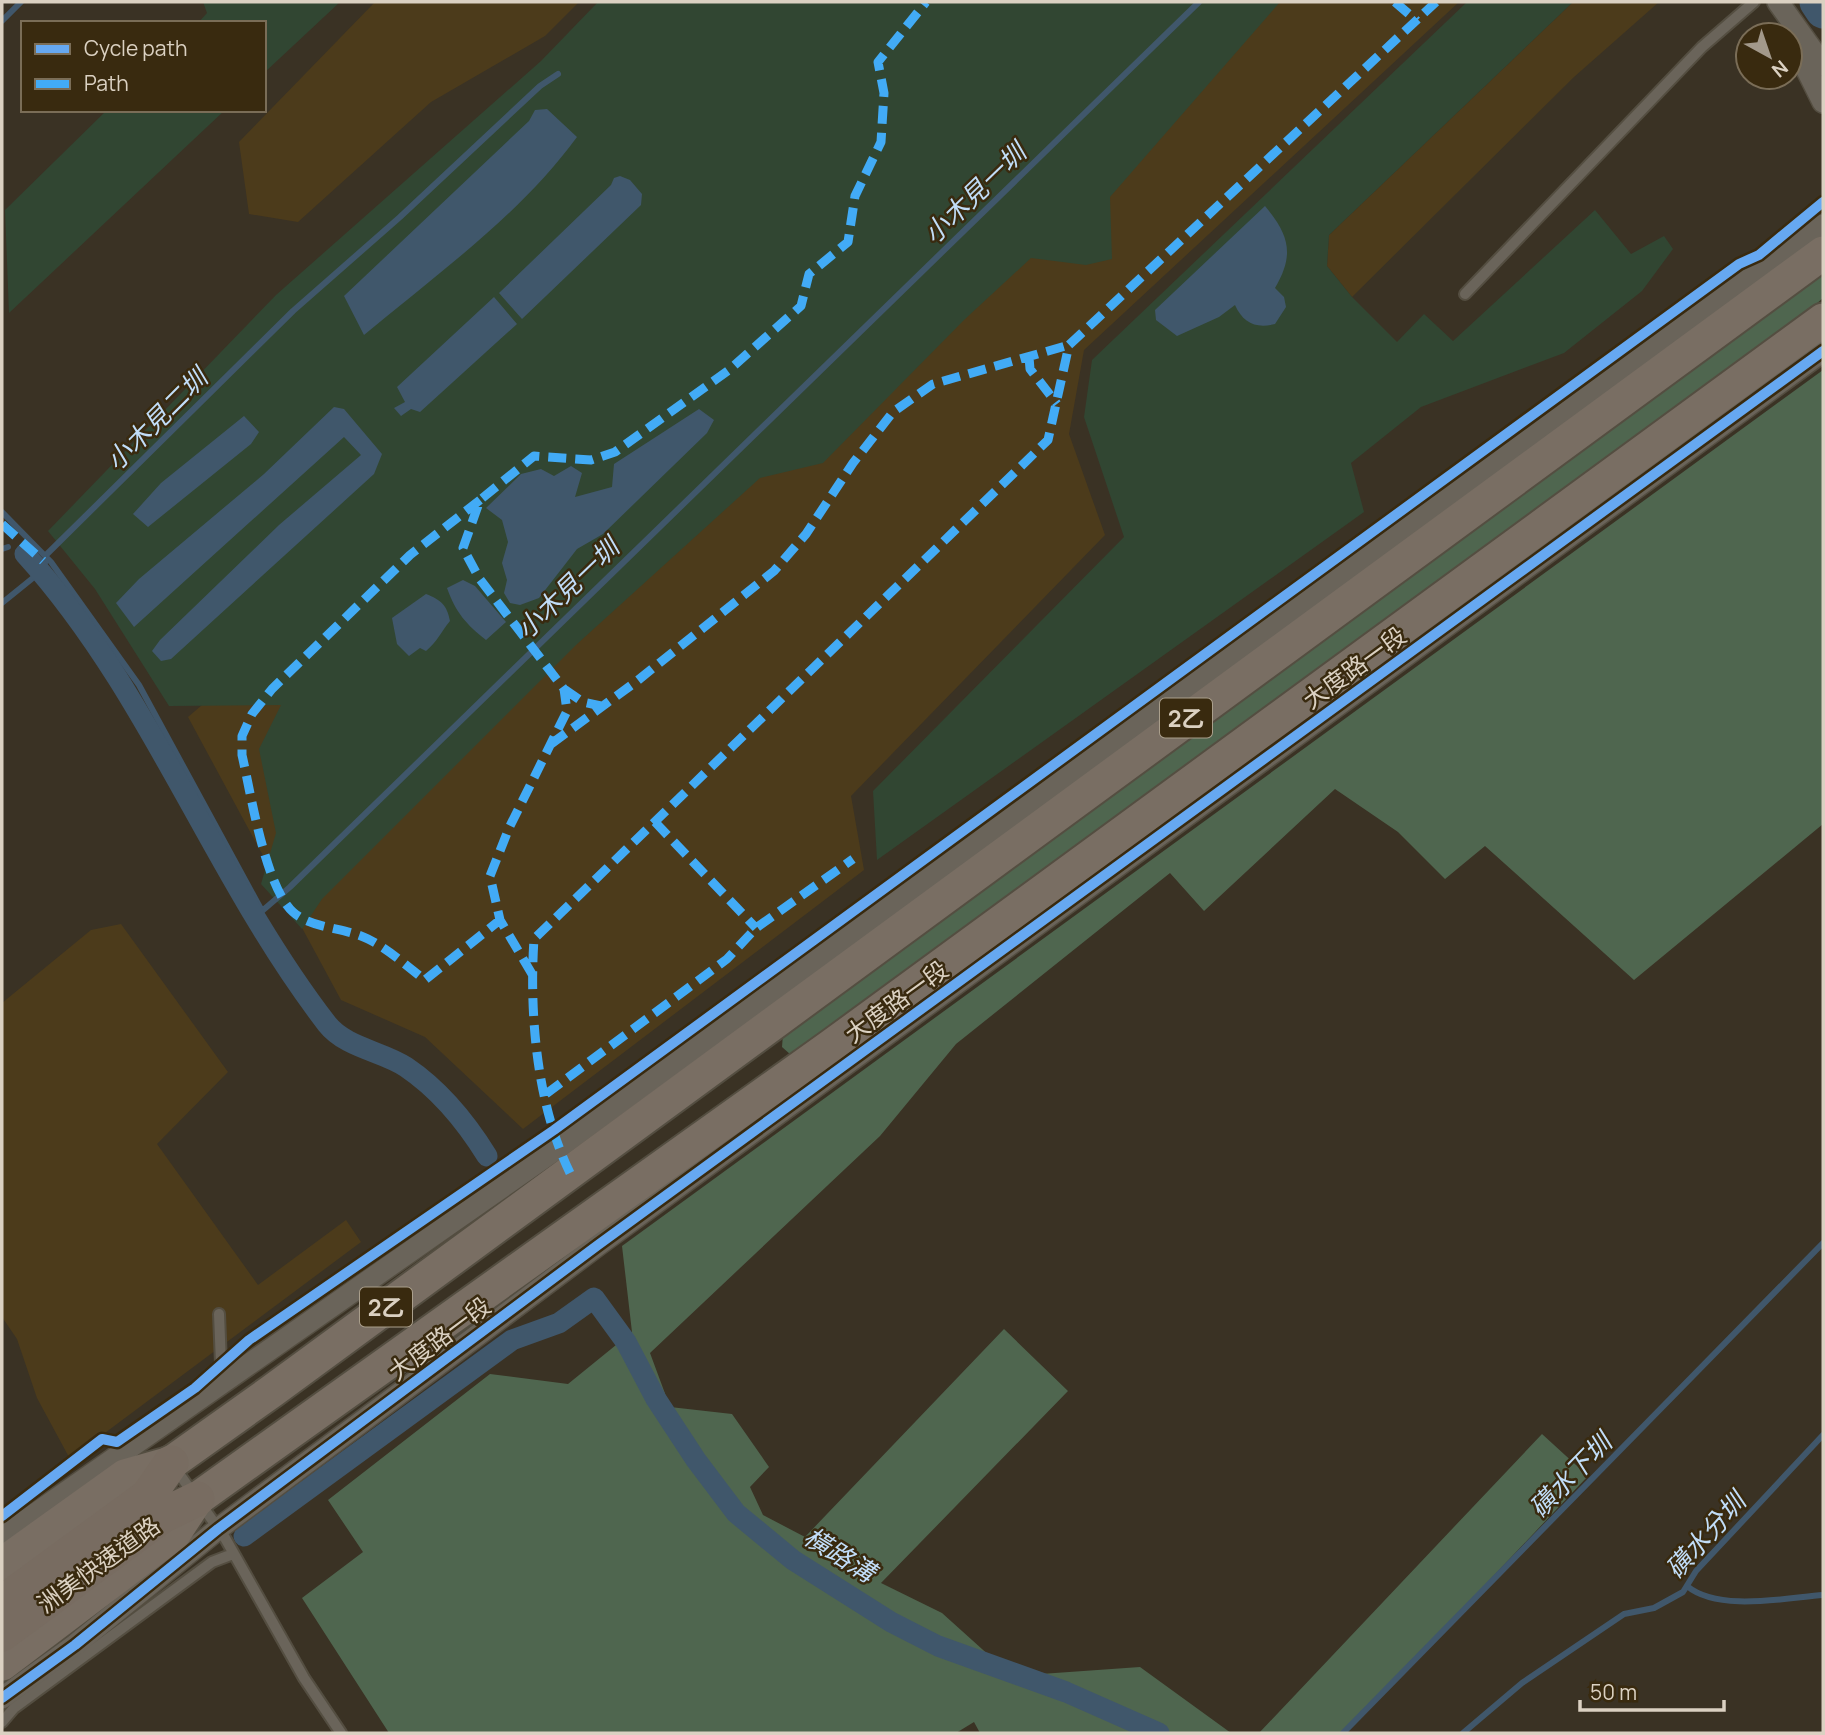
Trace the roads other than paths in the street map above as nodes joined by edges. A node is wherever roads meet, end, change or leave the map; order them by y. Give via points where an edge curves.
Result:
1 (1755, 2) edge
2 (1776, 2) edge
3 (1784, 21) edge
4 (1804, 64) edge
5 (1823, 65) edge
6 (1823, 102) edge
7 (1823, 225) edge
8 (1823, 253) edge
9 (1465, 294) dead end
10 (1823, 320) edge
11 (1823, 351) edge
12 (543, 1176) junction
13 (492, 1212) junction
14 (590, 1233) junction
15 (535, 1274) junction
16 (219, 1314) dead end
17 (227, 1380) junction
18 (171, 1463) junction
19 (197, 1499) junction
20 (222, 1534) junction
21 (2, 1537) edge
22 (232, 1552) junction
23 (2, 1564) edge
24 (42, 1589) junction
25 (2, 1603) edge
26 (2, 1634) edge
27 (2, 1664) edge
28 (2, 1698) edge
29 (2, 1722) edge
30 (341, 1733) edge

1 - 9 lane via 1702,47
2 - 3 street
2 - 5 street
4 - 6 street
7 - 12 street
8 - 12 main road, 2乙 via 864,954
10 - 14 main road, 大度路一段 / 2乙 via 842,1038
11 - 14 street, 大度路一段
12 - 13 main road, 2乙
13 - 17 street
13 - 18 main road, 2乙
14 - 15 main road, 大度路一段 / 2乙
15 - 19 main road, 大度路一段 / 2乙
15 - 20 street, 大度路一段
16 - 17 lane via 220,1364
17 - 21 street
18 - 19 lane
18 - 23 main road, 2乙 via 125,1476
18 - 24 highway, 洲美快速道路 via 148,1496
19 - 20 lane
19 - 24 highway, 洲美快速道路
19 - 27 main road, 大度路一段 / 2乙 via 174,1534
20 - 22 lane
20 - 28 street, 大度路一段
22 - 29 lane via 212,1562 14,1708
22 - 30 lane
24 - 25 highway, 洲美快速道路
24 - 26 highway, 洲美快速道路

